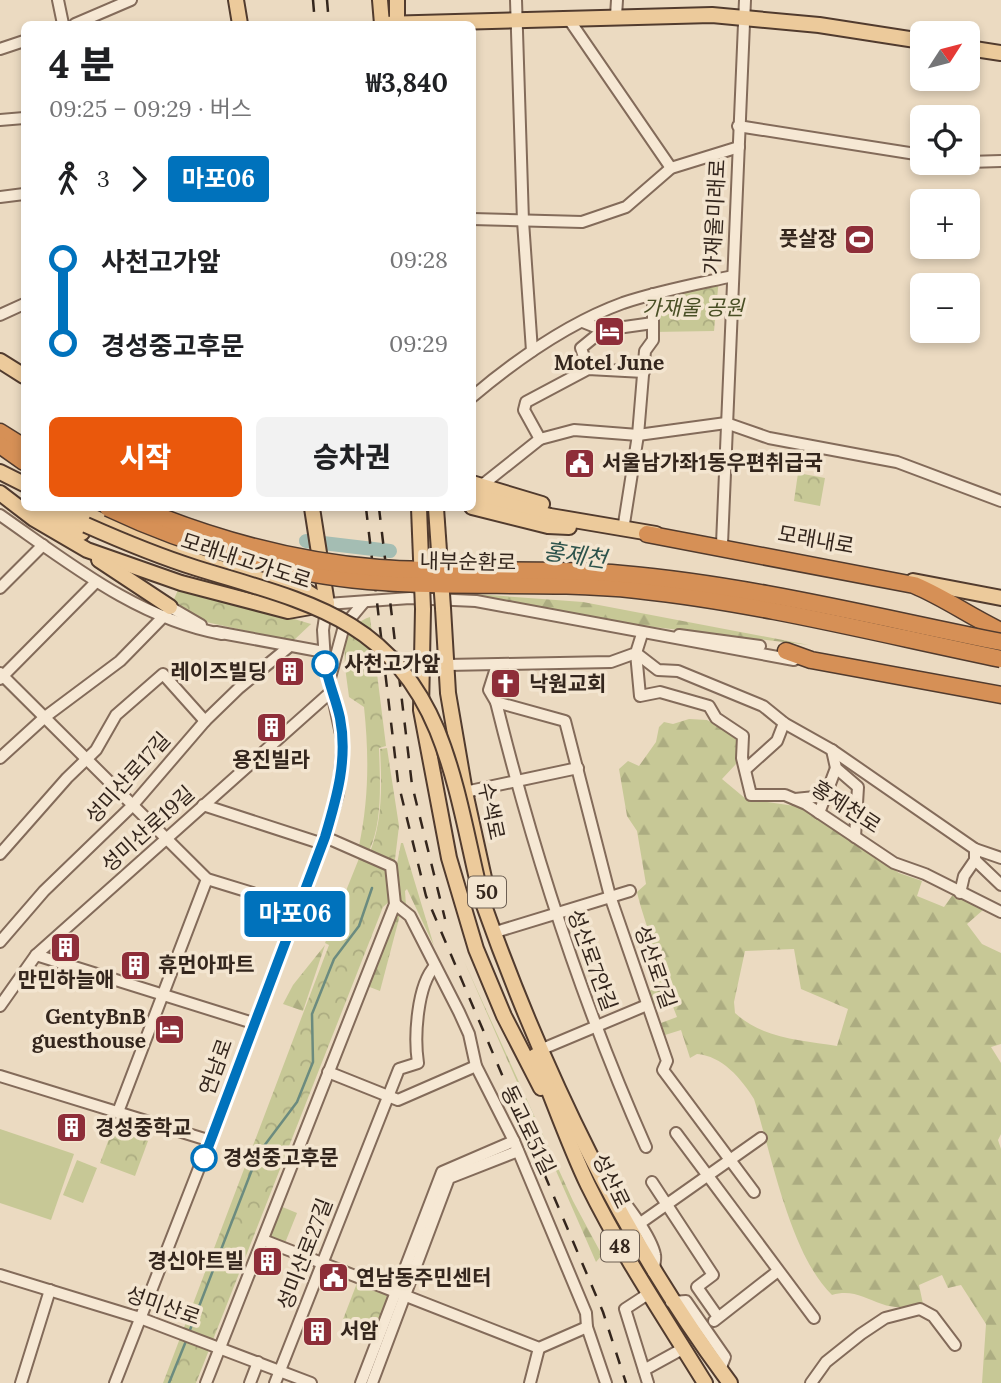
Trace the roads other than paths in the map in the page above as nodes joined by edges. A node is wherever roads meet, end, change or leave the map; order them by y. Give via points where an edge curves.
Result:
1 (58, 0) edge
2 (131, 0) edge
3 (236, 0) edge
4 (380, 0) edge
5 (397, 0) edge
6 (516, 0) edge
7 (617, 0) edge
8 (746, 0) edge
9 (616, 16) junction
10 (745, 18) junction
11 (62, 21) edge
12 (84, 21) edge
13 (240, 21) edge
14 (382, 21) edge
15 (397, 21) edge
16 (518, 21) junction
17 (570, 21) junction
18 (476, 23) edge
19 (910, 39) edge
20 (21, 42) edge
21 (0, 49) edge
22 (980, 50) edge
23 (1001, 53) edge
24 (21, 118) edge
25 (0, 120) edge
26 (738, 126) junction
27 (740, 147) junction
28 (910, 153) edge
29 (1001, 161) edge
30 (980, 162) edge
31 (671, 168) junction
32 (21, 194) edge
33 (0, 197) edge
34 (476, 219) edge
35 (523, 221) junction
36 (733, 276) junction
37 (653, 294) junction
38 (21, 305) edge
39 (0, 314) edge
40 (583, 321) junction
41 (653, 323) junction
42 (603, 330) junction
43 (532, 351) junction
44 (0, 361) edge
45 (588, 369) junction
46 (644, 372) junction
47 (21, 374) edge
48 (476, 394) edge
49 (726, 423) junction
50 (0, 432) edge
51 (638, 435) junction
52 (540, 439) junction
53 (0, 445) edge
54 (21, 445) edge
55 (21, 459) edge
56 (3, 478) edge
57 (21, 485) edge
58 (476, 487) edge
59 (476, 488) edge
60 (0, 493) edge
61 (21, 498) edge
62 (1001, 502) edge
63 (476, 508) edge
64 (21, 509) edge
65 (24, 511) edge
66 (43, 511) edge
67 (62, 511) edge
68 (81, 511) edge
69 (115, 511) edge
70 (147, 511) edge
71 (312, 511) edge
72 (419, 511) edge
73 (436, 511) edge
74 (0, 515) edge
75 (84, 529) junction
76 (617, 530) junction
77 (647, 534) junction
78 (722, 544) junction
79 (43, 545) junction
80 (87, 550) junction
81 (284, 581) junction
82 (96, 582) junction
83 (181, 583) junction
84 (0, 588) edge
85 (326, 598) junction
86 (1001, 598) edge
87 (364, 602) junction
88 (288, 611) junction
89 (167, 612) junction
90 (424, 627) junction
91 (1001, 631) edge
92 (642, 634) junction
93 (1001, 642) edge
94 (290, 646) junction
95 (786, 651) junction
96 (324, 652) junction
97 (636, 653) junction
98 (1001, 659) edge
99 (497, 665) junction
100 (447, 666) junction
101 (1, 676) edge
102 (331, 686) junction
103 (1001, 695) edge
104 (496, 702) junction
105 (45, 717) junction
106 (205, 721) junction
107 (784, 723) junction
108 (832, 750) junction
109 (0, 758) edge
110 (86, 759) junction
111 (578, 768) junction
112 (747, 768) junction
113 (836, 768) junction
114 (516, 781) junction
115 (465, 792) junction
116 (825, 796) junction
117 (795, 799) junction
118 (203, 805) junction
119 (132, 806) junction
120 (819, 813) junction
121 (855, 837) junction
122 (167, 838) junction
123 (324, 841) junction
124 (0, 854) edge
125 (975, 854) junction
126 (1001, 858) edge
127 (207, 879) junction
128 (1001, 885) edge
129 (630, 891) dead end
130 (960, 893) junction
131 (610, 896) junction
132 (478, 901) junction
133 (395, 904) junction
134 (298, 907) junction
135 (1001, 912) edge
136 (555, 914) junction
137 (499, 931) junction
138 (0, 942) edge
139 (36, 955) junction
140 (435, 966) junction
141 (162, 994) junction
142 (647, 1005) junction
143 (0, 1006) edge
144 (253, 1023) junction
145 (596, 1026) junction
146 (547, 1047) junction
147 (476, 1066) junction
148 (328, 1072) junction
149 (0, 1076) edge
150 (388, 1096) junction
151 (550, 1100) junction
152 (568, 1108) junction
153 (118, 1112) junction
154 (676, 1133) dead end
155 (761, 1138) dead end
156 (211, 1141) junction
157 (516, 1146) junction
158 (646, 1147) dead end
159 (729, 1160) junction
160 (708, 1175) junction
161 (652, 1182) dead end
162 (603, 1186) junction
163 (754, 1192) dead end
164 (666, 1203) junction
165 (639, 1224) junction
166 (262, 1240) junction
167 (322, 1264) junction
168 (778, 1271) junction
169 (653, 1272) junction
170 (0, 1275) edge
171 (50, 1290) junction
172 (401, 1294) junction
173 (648, 1294) junction
174 (671, 1302) junction
175 (718, 1317) junction
176 (140, 1318) junction
177 (814, 1318) dead end
178 (587, 1327) junction
179 (706, 1328) junction
180 (955, 1345) dead end
181 (220, 1347) junction
182 (539, 1348) junction
183 (684, 1348) junction
184 (258, 1362) junction
185 (644, 1370) junction
186 (720, 1370) junction
187 (280, 1371) junction
188 (531, 1380) edge
189 (21, 1383) edge
190 (115, 1383) edge
191 (206, 1383) edge
192 (250, 1383) edge
193 (275, 1383) edge
194 (311, 1383) edge
195 (361, 1383) edge
196 (372, 1383) edge
197 (543, 1383) edge
198 (606, 1383) edge
199 (648, 1383) edge
200 (705, 1383) edge
201 (730, 1383) edge
202 (811, 1383) edge

1 - 11 street
2 - 12 street
3 - 13 main road
4 - 14 main road
5 - 15 main road
6 - 16 street
7 - 9 street
8 - 10 street
9 - 10 main road
9 - 17 main road
10 - 19 main road
10 - 26 street, 가재울미래로
16 - 17 main road
16 - 18 main road
16 - 35 street
17 - 31 street
20 - 21 street
22 - 23 main road
24 - 25 street
26 - 27 street, 가재울미래로
26 - 28 street
27 - 31 street
27 - 36 street, 가재울미래로
29 - 30 street
31 - 35 street via 626,207 582,222
32 - 33 street
34 - 35 street
35 - 43 street
36 - 37 street
36 - 49 street, 가재울미래로
37 - 40 street
37 - 41 street
38 - 39 street
40 - 42 street
40 - 43 street
41 - 42 street
41 - 46 street
42 - 45 street via 581,348
43 - 48 street
44 - 47 main road
45 - 46 street
45 - 52 street via 526,402 524,410
46 - 51 street
49 - 51 street
49 - 62 street via 769,438 897,462
49 - 78 street, 가재울미래로
50 - 54 highway
51 - 52 street via 574,430
51 - 76 street
52 - 58 street
53 - 55 highway
56 - 57 main road
56 - 61 main road
59 - 76 main road
60 - 64 main road
63 - 76 main road via 548,526
65 - 80 main road
66 - 75 main road, 모래내고가도로
67 - 75 main road, 모래내고가도로 / 48
68 - 81 main road via 159,547
69 - 98 highway, 내부순환로, bridge via 230,552 336,578 638,590 741,605
70 - 93 highway, 내부순환로, bridge via 200,530 337,563 661,578
71 - 85 main road, bridge
72 - 90 main road, 50, bridge
73 - 100 main road, 수색로 / 50, bridge
74 - 79 street
75 - 132 main road, 모래내고가도로 / 48, bridge via 321,607 378,647 412,686 436,729 448,762
76 - 77 main road, 모래내로
77 - 78 main road, 모래내로 via 681,535
77 - 91 highway via 914,585
78 - 86 main road, 모래내로
79 - 82 street
79 - 84 street
80 - 83 main road
80 - 89 main road
81 - 85 main road
81 - 88 main road via 296,594
82 - 89 street
82 - 101 street
83 - 88 main road
83 - 89 main road via 169,593
85 - 87 street
85 - 88 main road
85 - 96 street, 연남로
87 - 92 street via 410,598 476,601
87 - 102 street via 344,626
89 - 94 street via 222,634
89 - 105 street via 120,661
90 - 100 main road via 437,660
90 - 151 main road, 50 via 421,709 449,858 463,910 500,1007 532,1075
92 - 95 street via 691,635
92 - 97 street, 홍제천로
92 - 103 street
94 - 96 street
94 - 106 street, 성미산로17길
95 - 103 street
95 - 103 highway via 811,660
96 - 102 street, 연남로
97 - 99 street via 611,662
97 - 107 street via 658,670 678,671 743,696
97 - 112 street, 홍제천로 via 640,696 660,692 709,706 716,718 743,736 742,758
99 - 100 street
99 - 104 street via 489,690
100 - 115 main road, 수색로 / 50 via 447,693
101 - 105 street
102 - 118 street, 성미산로19길
102 - 123 street, 연남로 via 343,743 342,772
104 - 111 street, 성산로7길 via 565,721
104 - 114 street
105 - 109 street
105 - 110 street
106 - 110 street via 163,674 116,715 100,746
106 - 119 street, 성미산로17길
107 - 108 street
107 - 112 street via 777,741
108 - 113 street
108 - 125 street
110 - 119 street
110 - 124 street
111 - 114 street
111 - 131 street, 성산로7길
112 - 117 street, 홍제천로 via 751,795
113 - 116 street
113 - 121 street via 858,787
114 - 115 street
114 - 136 street, 성산로7안길
115 - 137 main road, 수색로 / 50
116 - 117 street
116 - 120 street
117 - 120 street, 홍제천로
118 - 122 street, 성미산로19길
118 - 123 street
119 - 122 street
119 - 138 street, 성미산로17길 via 44,891
120 - 121 street, 홍제천로
121 - 130 street, 홍제천로 via 894,863
122 - 127 street
122 - 139 street, 성미산로19길
123 - 133 street via 391,866
123 - 134 street, 연남로
125 - 126 street
125 - 128 street
125 - 130 street
127 - 134 street
127 - 141 street
129 - 131 street
130 - 135 street, 홍제천로
131 - 136 street
131 - 142 street, 성산로7길
132 - 151 main road, 모래내고가도로 / 48
132 - 152 main road, 모래내고가도로 / 48
133 - 140 street, 동교로51길 via 410,916
133 - 148 street
134 - 144 street, 연남로
136 - 137 street
136 - 145 street, 성산로7안길
137 - 146 main road, 수색로 / 50
139 - 141 street
139 - 143 street, 성미산로19길
140 - 147 street, 동교로51길 via 469,1034
140 - 150 street, 성미산로27길 via 429,972 417,1017 418,1063 399,1069
141 - 144 street
141 - 153 street
142 - 145 street
142 - 159 street, 성산로7길 via 667,1062 663,1070
144 - 156 street, 연남로
145 - 146 street
145 - 158 street, 성산로7안길
146 - 152 main road, 수색로 / 50
147 - 150 street via 398,1100
147 - 157 street, 동교로51길
148 - 150 street
148 - 166 street
149 - 153 street
150 - 167 street, 성미산로27길
151 - 173 main road, 성산로 / 48 via 587,1184
152 - 162 main road, 성산로 / 48
153 - 156 street
154 - 160 street
155 - 159 street
156 - 176 street, 연남로
157 - 172 street via 449,1178
157 - 178 street, 동교로51길 via 581,1301
159 - 160 street
159 - 163 street, 성산로7길
160 - 164 street
160 - 168 street
161 - 164 street
162 - 165 street, 성산로 via 617,1192
162 - 169 main road, 성산로 / 48
164 - 165 street
164 - 175 street, 성산로 via 713,1275 697,1287
165 - 169 street, 성산로 via 656,1255
166 - 167 street
166 - 181 street
167 - 172 street
167 - 187 street, 성미산로27길
168 - 175 street
168 - 177 street
169 - 174 main road, 성산로 / 48
170 - 171 street, 성미산로
171 - 176 street, 성미산로
171 - 189 street
172 - 182 street
172 - 195 street
172 - 196 street
173 - 183 main road, 성산로 / 48
173 - 185 street via 625,1309
174 - 179 street, 성산로 via 686,1301
174 - 186 main road, 성산로 / 48
175 - 179 street
176 - 181 street, 성미산로
176 - 190 street, 연남로
178 - 182 street
178 - 198 street, 동교로51길
179 - 186 street, 성산로 via 725,1357
180 - 202 street via 933,1316 920,1309 884,1318 826,1362
181 - 184 street, 성미산로
181 - 191 street
182 - 188 street
183 - 185 street
183 - 200 main road, 성산로 / 48
184 - 187 street, 성미산로
184 - 192 street
185 - 199 street
186 - 201 main road, 성산로 / 48
187 - 193 street, 성미산로27길
187 - 194 street, 성미산로
188 - 197 street

